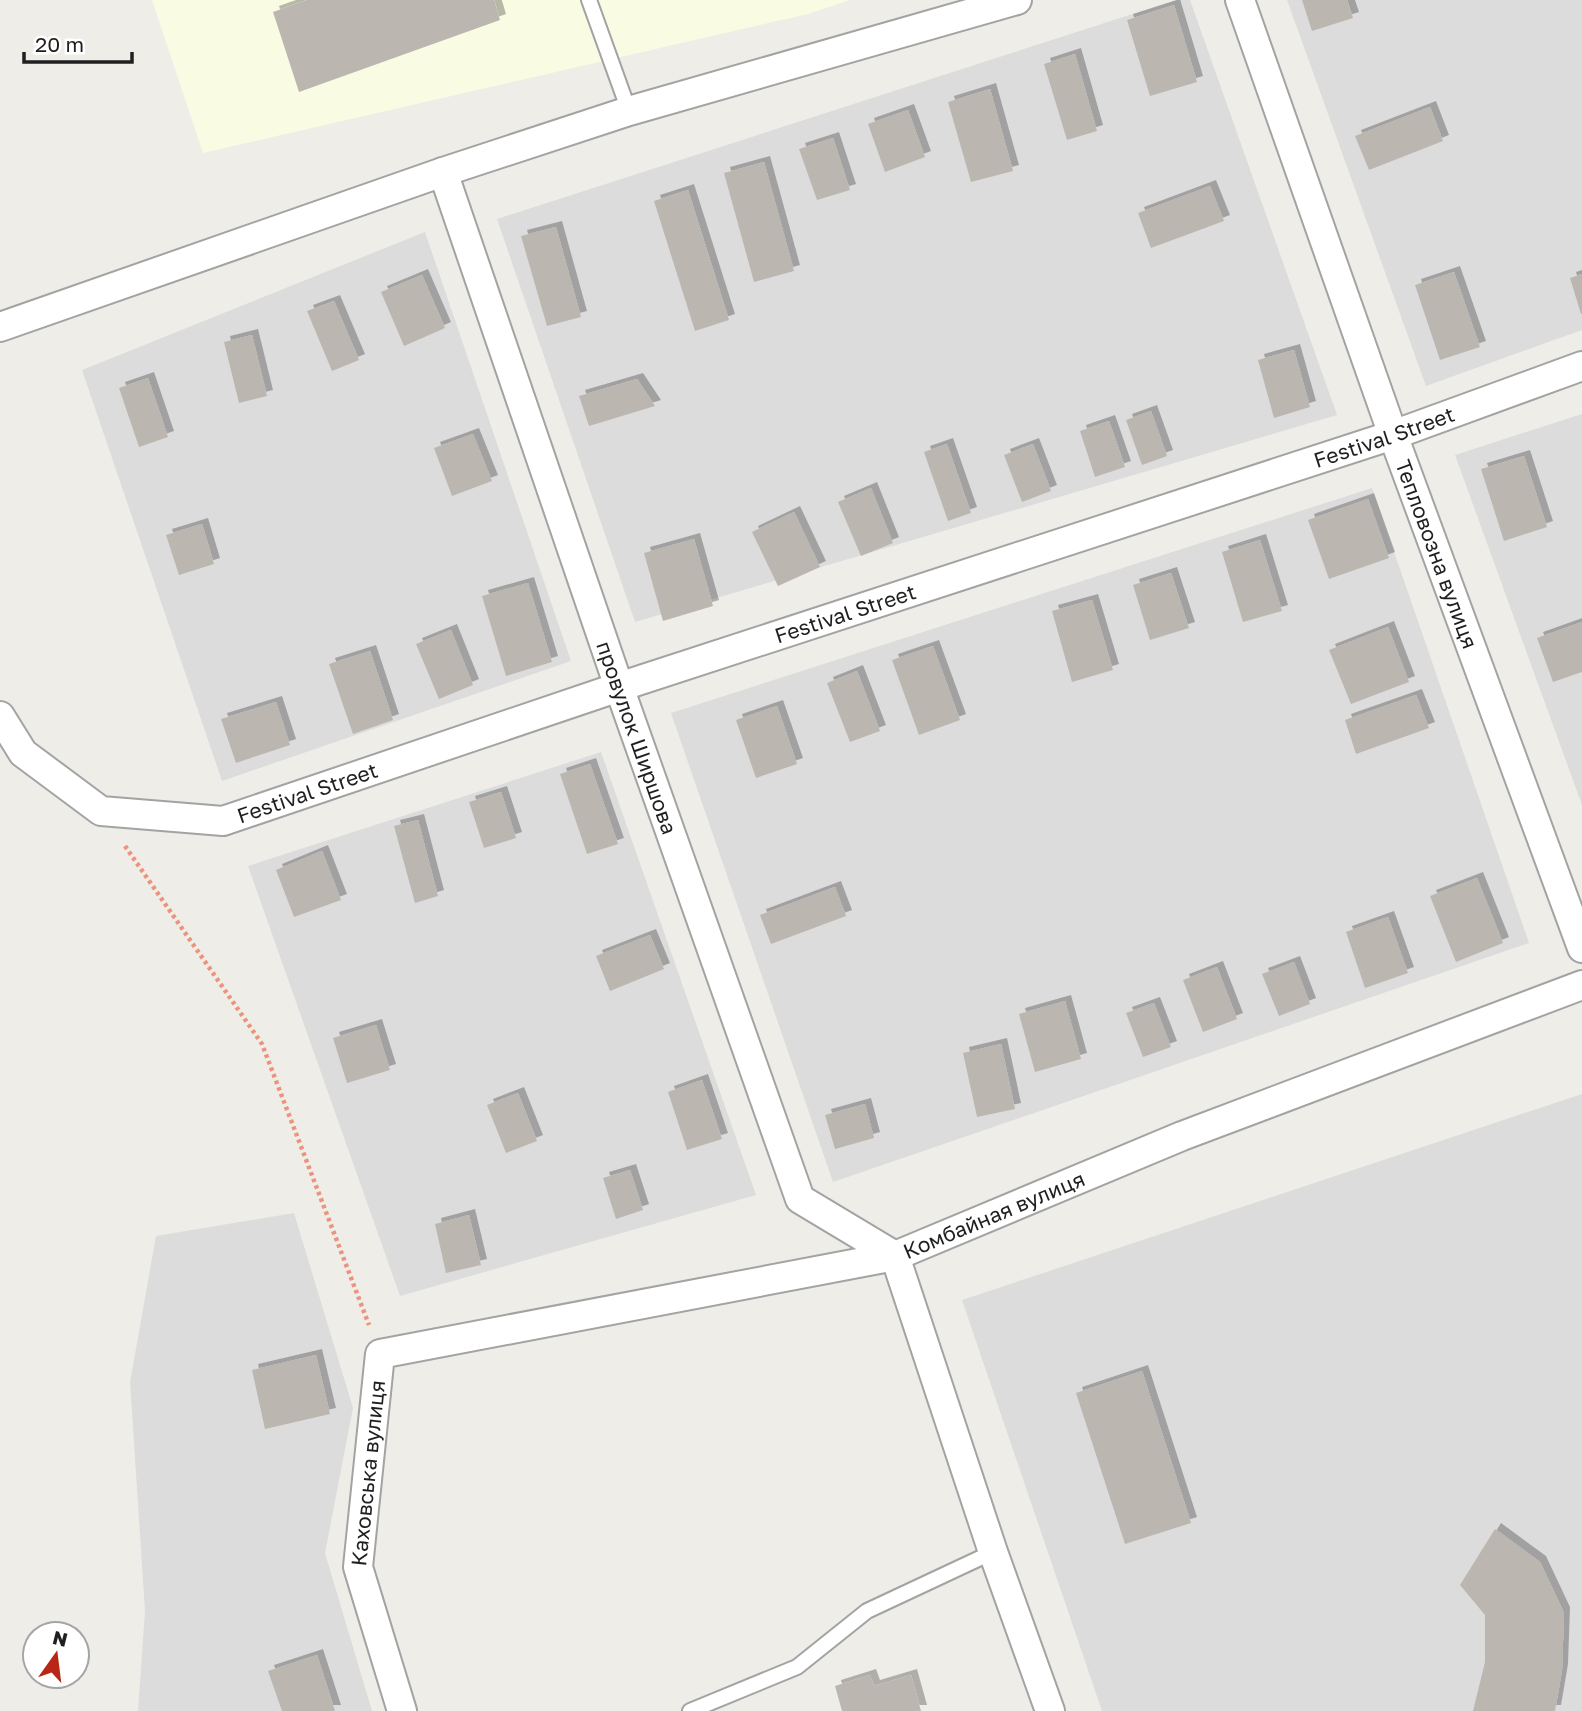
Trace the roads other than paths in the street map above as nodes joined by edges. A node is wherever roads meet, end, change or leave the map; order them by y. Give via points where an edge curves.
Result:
1 (589, 0) edge
2 (1017, 0) edge
3 (1240, 0) edge
4 (629, 111) junction
5 (443, 172) junction
6 (0, 327) edge
7 (1582, 366) edge
8 (1393, 435) junction
9 (619, 687) junction
10 (0, 716) edge
11 (1582, 948) edge
12 (1582, 985) edge
13 (895, 1256) junction
14 (380, 1354) joint
15 (993, 1552) junction
16 (402, 1711) edge
17 (690, 1711) edge
18 (1051, 1711) edge

1 - 4 lane
2 - 4 street
3 - 8 street, Тепловозна вулиця
4 - 5 street
5 - 6 street
5 - 9 street, провулок Ширшова
7 - 8 street, Festival Street
8 - 9 street, Festival Street
8 - 11 street, Тепловозна вулиця
9 - 10 street, Festival Street via 223,821 101,811 23,753
9 - 13 street, провулок Ширшова via 800,1199
12 - 13 street, Комбайная вулиця via 1182,1136
13 - 14 street, Комбайная вулиця
13 - 15 street
14 - 16 street, Каховська вулиця via 358,1567
15 - 17 lane via 867,1611 797,1667
15 - 18 street

